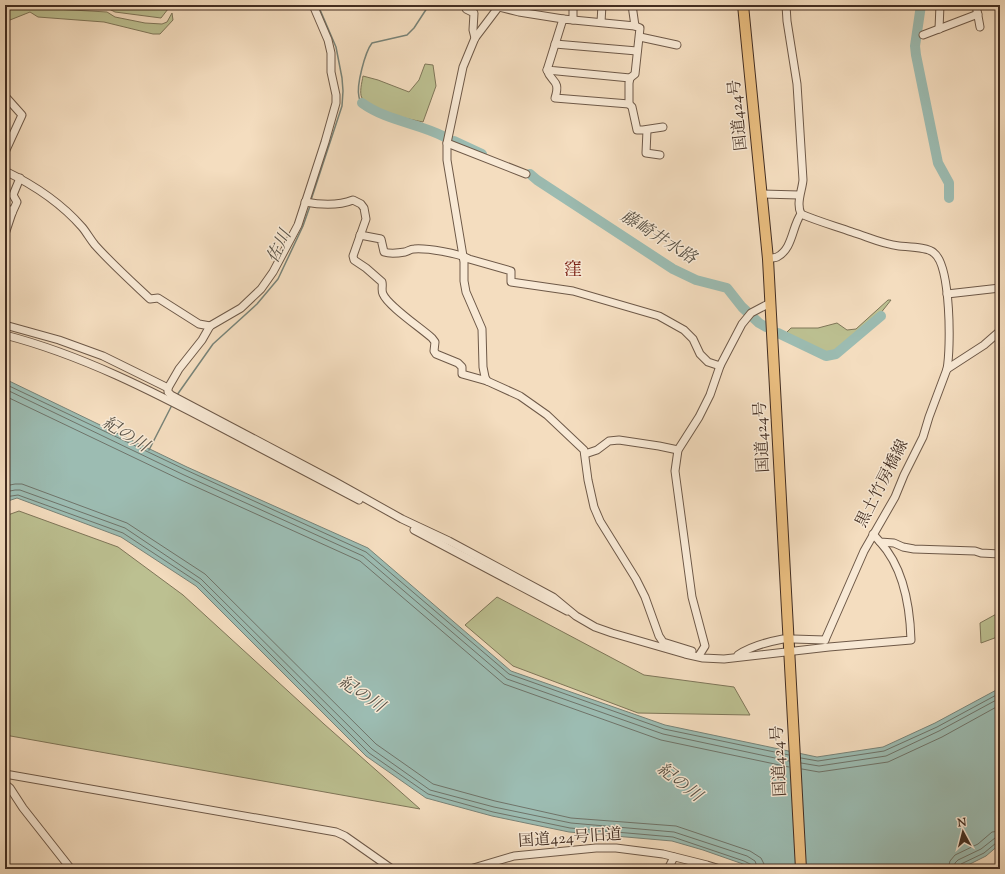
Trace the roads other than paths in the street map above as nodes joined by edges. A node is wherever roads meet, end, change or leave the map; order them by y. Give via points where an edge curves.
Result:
1 (313, 5) edge
2 (466, 5) edge
3 (574, 5) edge
4 (602, 5) edge
5 (632, 5) edge
6 (742, 5) edge
7 (786, 5) edge
8 (940, 5) edge
9 (976, 5) edge
10 (500, 6) edge
11 (978, 14) junction
12 (563, 19) junction
13 (573, 20) junction
14 (601, 22) junction
15 (635, 26) junction
16 (980, 27) dead end
17 (938, 29) junction
18 (923, 35) dead end
19 (640, 37) junction
20 (475, 38) junction
21 (555, 44) junction
22 (677, 45) dead end
23 (637, 51) junction
24 (547, 70) junction
25 (630, 78) junction
26 (5, 96) edge
27 (629, 104) junction
28 (663, 128) dead end
29 (647, 130) junction
30 (447, 143) junction
31 (5, 152) edge
32 (660, 155) dead end
33 (5, 171) edge
34 (526, 174) dead end
35 (20, 178) junction
36 (762, 194) junction
37 (799, 195) junction
38 (306, 202) junction
39 (5, 206) edge
40 (12, 213) junction
41 (800, 214) junction
42 (5, 234) edge
43 (360, 235) junction
44 (462, 256) junction
45 (768, 259) junction
46 (1000, 288) edge
47 (947, 294) junction
48 (770, 303) junction
49 (5, 325) edge
50 (210, 326) junction
51 (1000, 331) edge
52 (5, 335) edge
53 (720, 366) junction
54 (947, 369) junction
55 (487, 381) junction
56 (169, 394) junction
57 (678, 450) junction
58 (585, 454) junction
59 (873, 534) junction
60 (880, 542) junction
61 (1000, 554) edge
62 (783, 639) dead end
63 (793, 639) dead end
64 (827, 644) junction
65 (700, 654) junction
66 (737, 657) junction
67 (789, 657) junction
68 (712, 658) junction
69 (5, 774) edge
70 (5, 784) edge
71 (674, 857) junction
72 (71, 869) edge
73 (392, 869) edge
74 (470, 869) edge
75 (668, 869) edge
76 (720, 869) edge
77 (801, 869) edge

1 - 38 street via 328,40 336,103
2 - 20 street via 466,9 474,13
3 - 13 street
4 - 14 street
5 - 15 street
6 - 36 highway, 国道424号
7 - 37 street via 797,84 804,180
8 - 17 street
9 - 11 street
10 - 12 street via 519,12
10 - 20 street
11 - 16 street
11 - 17 street
12 - 13 street
12 - 21 street
13 - 14 street
14 - 15 street
15 - 19 street via 640,28
17 - 18 street
19 - 22 street
19 - 23 street
20 - 30 street via 463,67
21 - 23 street
21 - 24 street
23 - 25 street via 635,74
24 - 25 street
24 - 27 street via 556,81 555,98
25 - 27 street
26 - 31 street via 22,115
27 - 29 street via 637,130
28 - 29 street
29 - 32 street via 646,153
30 - 34 street
30 - 44 street via 447,160
33 - 35 street
35 - 40 street via 13,194 17,202
35 - 50 street via 58,204 150,299 158,298 199,324
36 - 37 street
36 - 45 highway, 国道424号
37 - 41 street
38 - 43 street via 342,204 356,201 364,208 366,219
38 - 50 street via 298,225 261,289 241,308
39 - 40 street
40 - 42 street
41 - 45 street via 788,246 777,257
41 - 47 street, 黒土竹房橋線 via 886,244 932,251 941,262
43 - 44 street via 381,239 384,252 387,253 412,248
43 - 55 street via 354,260 382,282 383,296 432,338 436,354 458,363 462,367 462,374
44 - 53 street via 511,271 511,282 573,291 660,316 684,330 693,339 700,354 708,362
44 - 55 street via 466,292 482,329 483,367
45 - 48 highway, 国道424号
46 - 47 street
47 - 54 street, 黒土竹房橋線
48 - 53 street via 750,314 742,324
48 - 67 highway, 国道424号
49 - 56 street via 103,356
50 - 56 street via 179,368
51 - 54 street via 984,345
52 - 56 street via 70,355
53 - 57 street via 710,395
54 - 59 street, 黒土竹房橋線 via 923,437 895,497
55 - 58 street via 520,396 547,415 584,450
56 - 68 street via 179,402 552,597 595,627 660,648
57 - 58 street via 619,440 609,441 597,450
57 - 65 street via 675,471 691,590 705,646
58 - 65 street via 594,507 636,579 659,636 663,642
59 - 60 street
59 - 64 street, 黒土竹房橋線
60 - 61 street via 914,549
60 - 64 street via 902,579 911,640
62 - 66 street via 754,647
63 - 64 street
64 - 67 street
65 - 68 street
66 - 67 street
66 - 68 street
67 - 77 highway, 国道424号
69 - 73 street via 336,832 346,836
70 - 72 street
71 - 74 street, 国道424号旧道 via 634,850 596,848 514,856
71 - 75 street
71 - 76 street, 国道424号旧道

